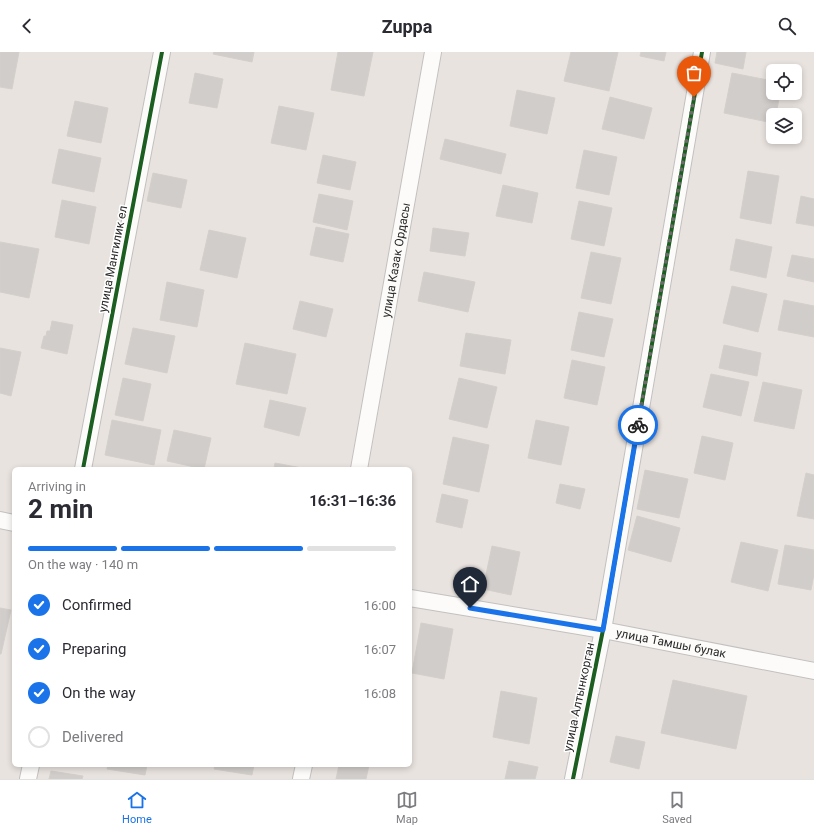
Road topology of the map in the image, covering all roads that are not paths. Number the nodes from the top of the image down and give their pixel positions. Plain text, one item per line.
1 (162, 52) edge
2 (433, 52) edge
3 (702, 52) edge
4 (83, 467) edge
5 (359, 467) edge
6 (0, 520) edge
7 (12, 523) edge
8 (412, 598) edge
9 (603, 630) junction
10 (814, 671) edge
11 (31, 767) edge
12 (304, 767) edge
13 (28, 779) edge
14 (301, 779) edge
15 (573, 779) edge

1 - 4 street, улица Мангилик ел
2 - 5 street, улица Казак Ордасы
3 - 9 street, улица Алтынкорган
6 - 7 street
8 - 9 street, улица Тамшы булак
9 - 10 street, улица Тамшы булак
9 - 15 street, улица Алтынкорган
11 - 13 street
12 - 14 street

